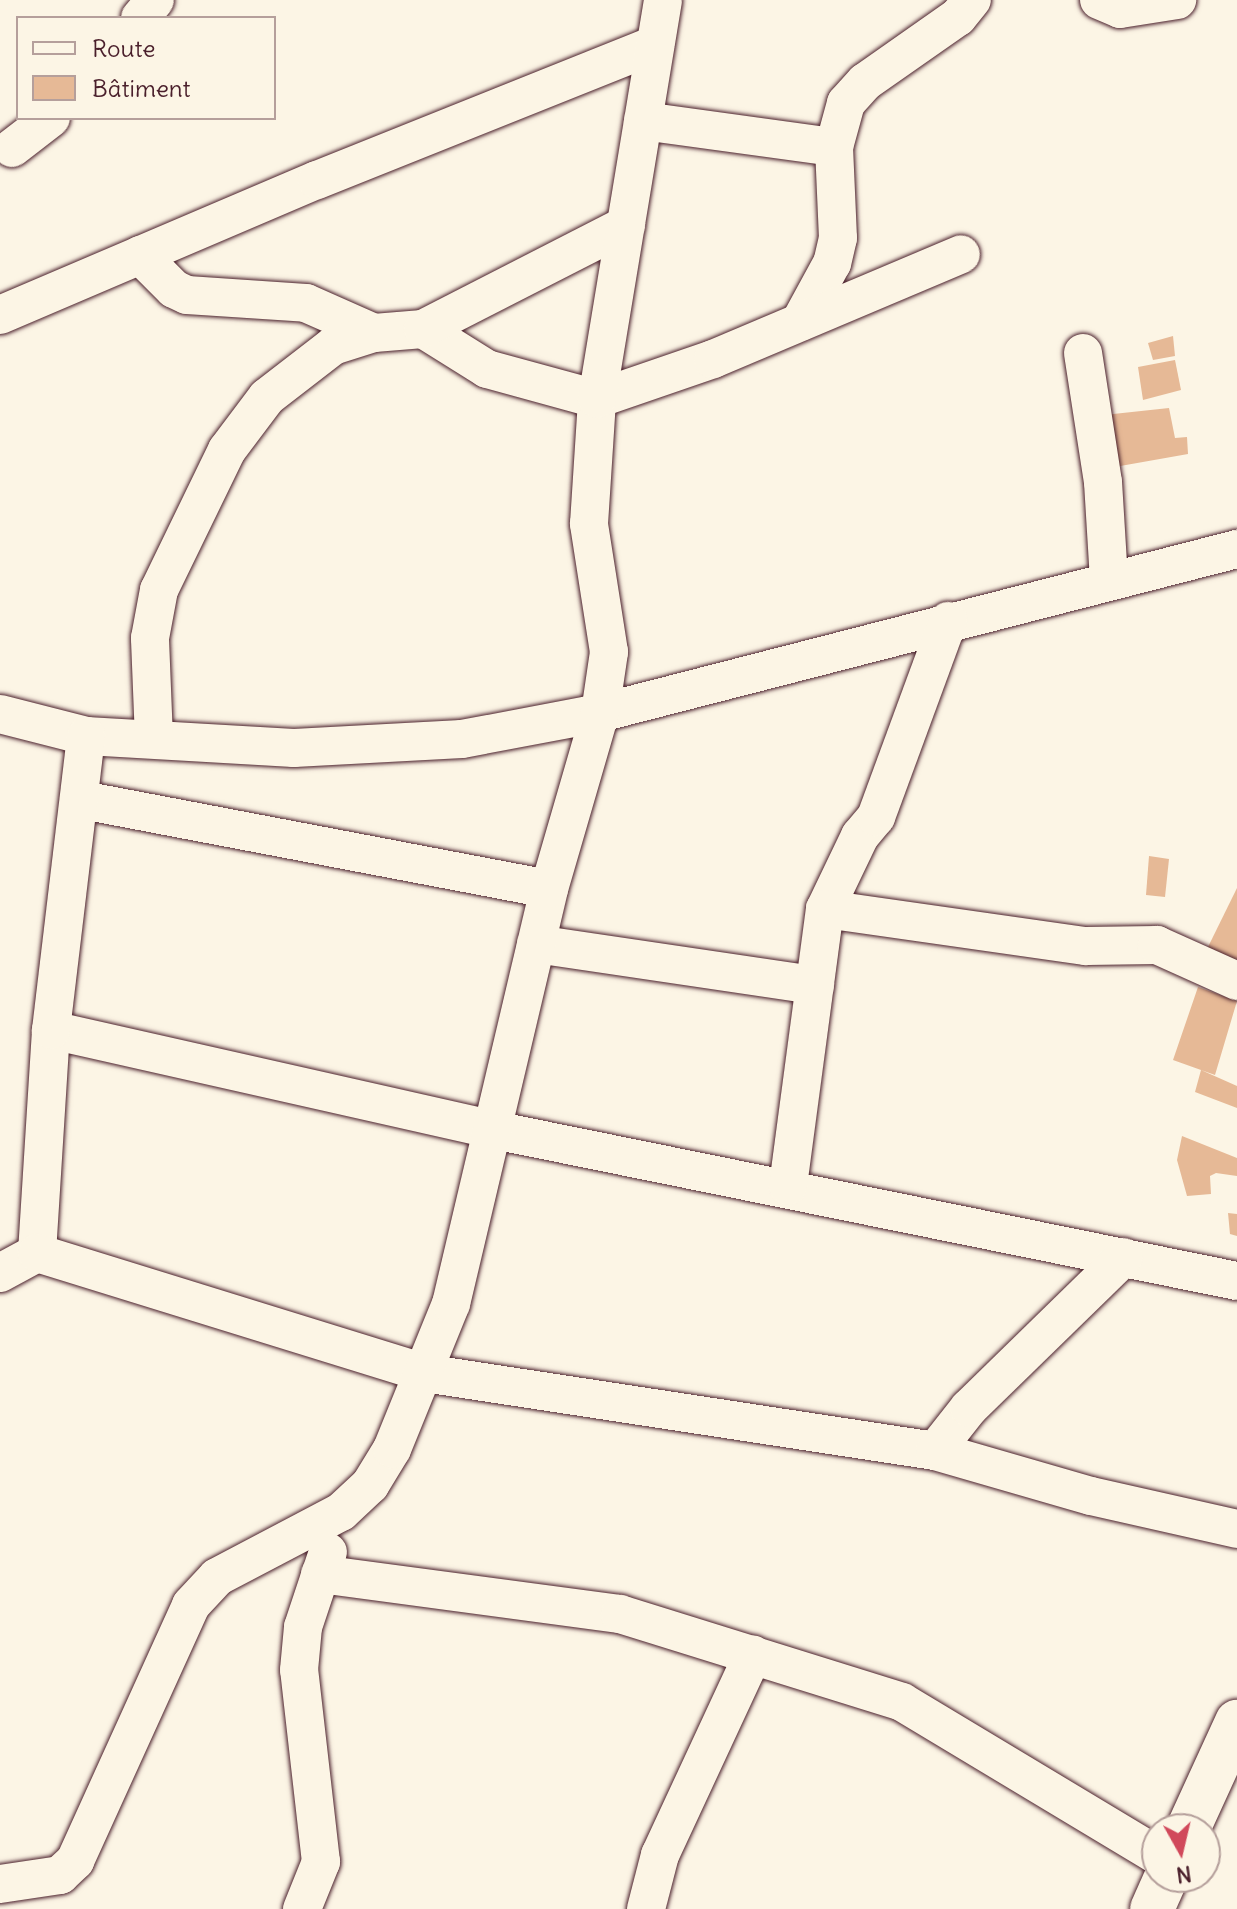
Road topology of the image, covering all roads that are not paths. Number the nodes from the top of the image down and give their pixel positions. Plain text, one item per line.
1 (155, 0) edge
2 (663, 0) edge
3 (972, 0) edge
4 (1099, 0) edge
5 (1177, 0) edge
6 (142, 16) edge
7 (655, 45) junction
8 (48, 120) edge
9 (643, 121) junction
10 (834, 147) junction
11 (4, 149) edge
12 (626, 225) junction
13 (961, 254) dead end
14 (140, 255) junction
15 (0, 315) edge
16 (800, 322) junction
17 (423, 329) junction
18 (374, 333) junction
19 (1083, 353) dead end
20 (597, 399) junction
21 (1237, 549) edge
22 (1109, 580) junction
23 (948, 621) junction
24 (600, 713) junction
25 (0, 714) edge
26 (86, 736) junction
27 (154, 739) junction
28 (82, 800) junction
29 (549, 889) junction
30 (825, 909) junction
31 (536, 944) junction
32 (1237, 981) edge
33 (815, 985) junction
34 (51, 1030) junction
35 (494, 1130) junction
36 (788, 1186) junction
37 (37, 1253) junction
38 (1124, 1257) junction
39 (0, 1273) edge
40 (1237, 1281) edge
41 (424, 1373) junction
42 (935, 1451) junction
43 (341, 1512) junction
44 (1237, 1529) edge
45 (320, 1574) junction
46 (753, 1655) junction
47 (1237, 1722) edge
48 (1195, 1813) edge
49 (1141, 1845) edge
50 (0, 1884) edge
51 (302, 1909) edge
52 (646, 1909) edge

1 - 6 street
2 - 7 street
3 - 10 street
4 - 5 street
7 - 9 street
7 - 14 street
8 - 11 street
9 - 10 street
9 - 12 street
10 - 16 street
12 - 17 street
12 - 20 street
13 - 16 street
14 - 15 street
14 - 18 street
16 - 20 street
17 - 18 street
17 - 20 street
18 - 27 street
19 - 22 street
20 - 24 street
21 - 22 street
22 - 23 street
23 - 24 street
23 - 30 street
24 - 27 street
24 - 29 street
25 - 26 street
26 - 27 street
26 - 28 street
28 - 29 street
28 - 34 street
29 - 31 street
30 - 32 street
30 - 33 street
31 - 33 street
31 - 35 street
33 - 36 street
34 - 35 street
34 - 37 street
35 - 36 street
35 - 41 street
36 - 38 street
37 - 39 street
37 - 41 street
38 - 40 street
38 - 42 street
41 - 42 street
41 - 43 street
42 - 44 street
43 - 45 street
43 - 50 street
45 - 46 street
45 - 51 street
46 - 49 street
46 - 52 street
47 - 48 street

